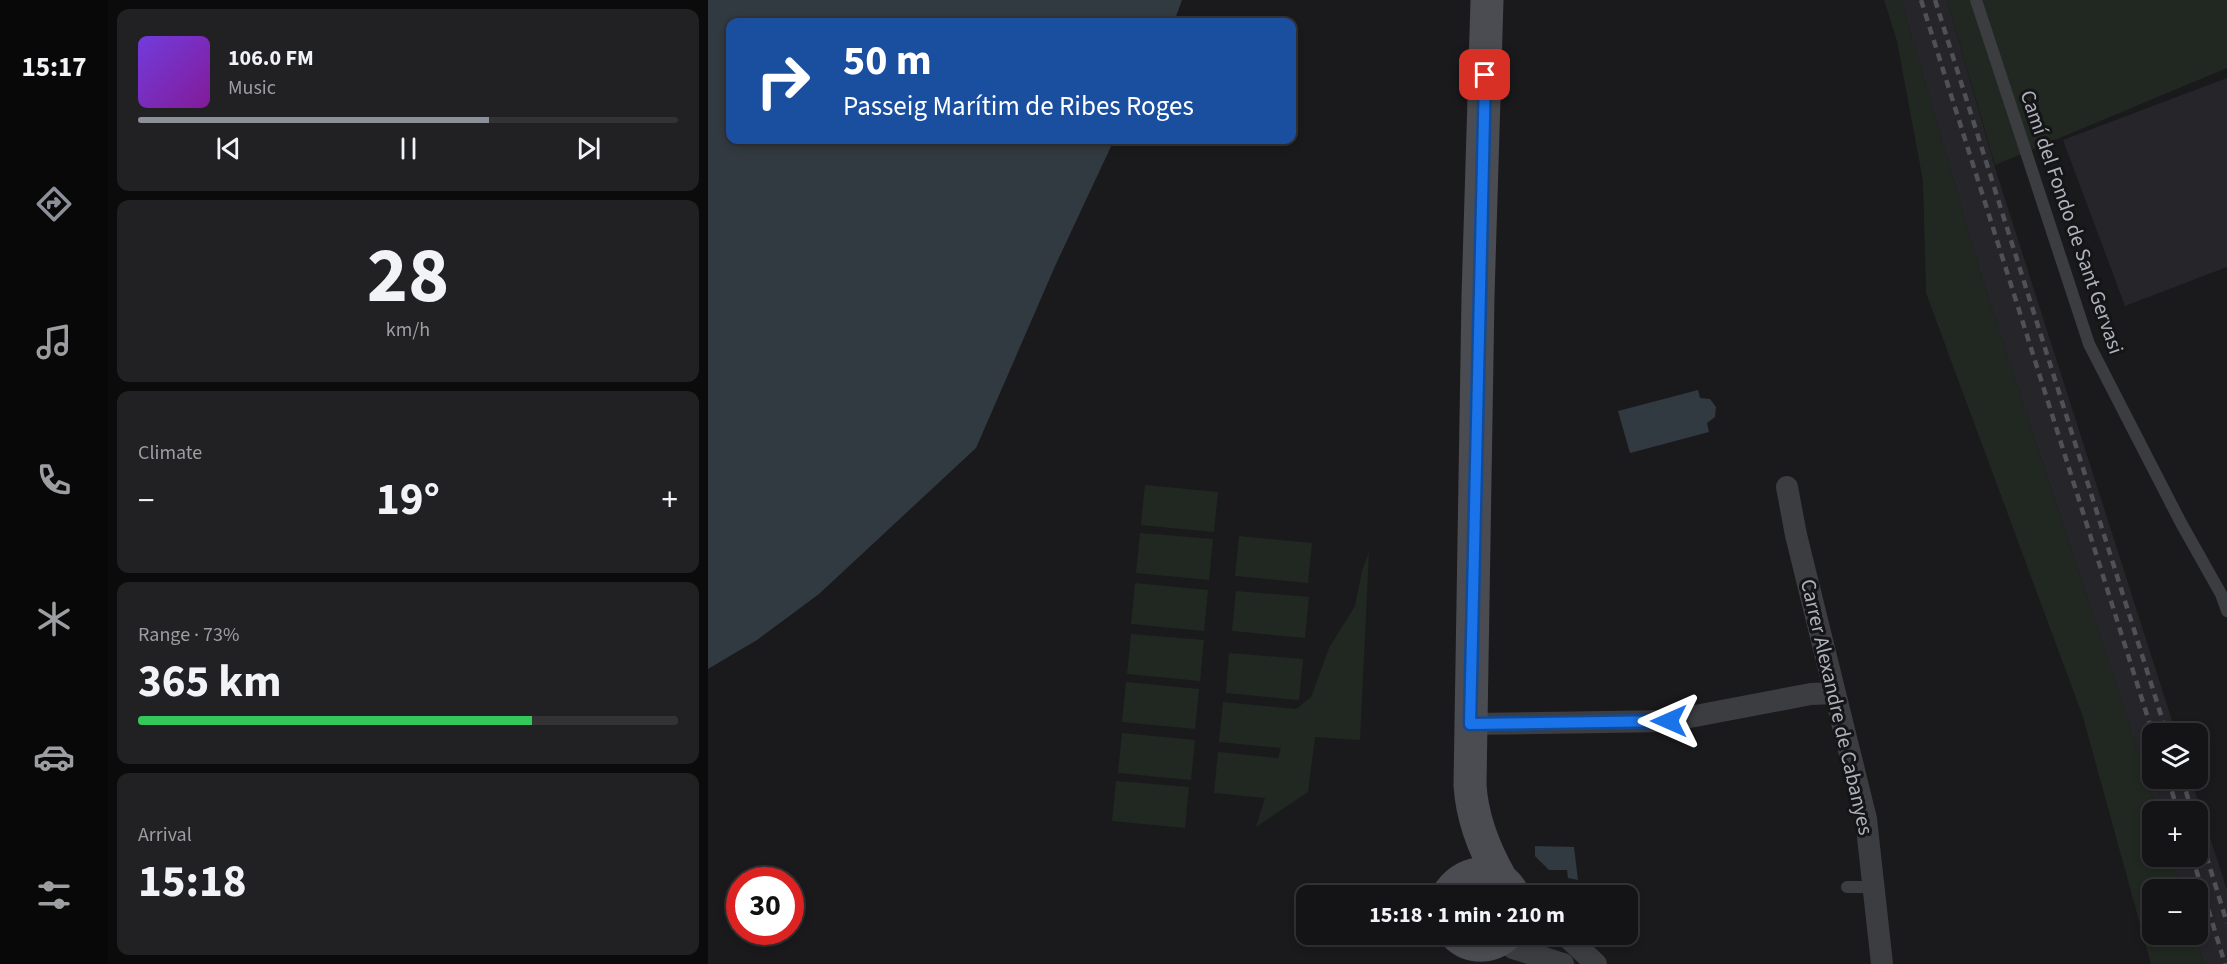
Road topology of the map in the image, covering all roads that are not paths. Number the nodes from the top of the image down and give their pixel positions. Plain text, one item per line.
1 (1487, 0) edge
2 (1976, 0) edge
3 (1787, 487) dead end
4 (2227, 611) edge
5 (1834, 693) junction
6 (1470, 724) junction
7 (1471, 806) junction
8 (1451, 885) edge
9 (1456, 885) edge
10 (1504, 885) edge
11 (1506, 885) edge
12 (1847, 887) dead end
13 (1873, 887) junction
14 (1449, 945) edge
15 (1473, 945) edge
16 (1494, 945) edge
17 (1577, 945) edge
18 (1447, 964) edge
19 (1563, 964) edge
20 (1596, 964) edge
21 (1882, 964) edge

1 - 6 street
2 - 4 lane, Camí del Fondo de Sant Gervasi
3 - 5 street, Carrer Alexandre de Cabanyes
5 - 6 street
5 - 13 street, Carrer Alexandre de Cabanyes
6 - 7 street
7 - 8 street
7 - 11 street
9 - 10 street
12 - 13 lane
13 - 21 street, Carrer Alexandre de Cabanyes
14 - 18 street
15 - 16 street
16 - 19 street
17 - 20 street

